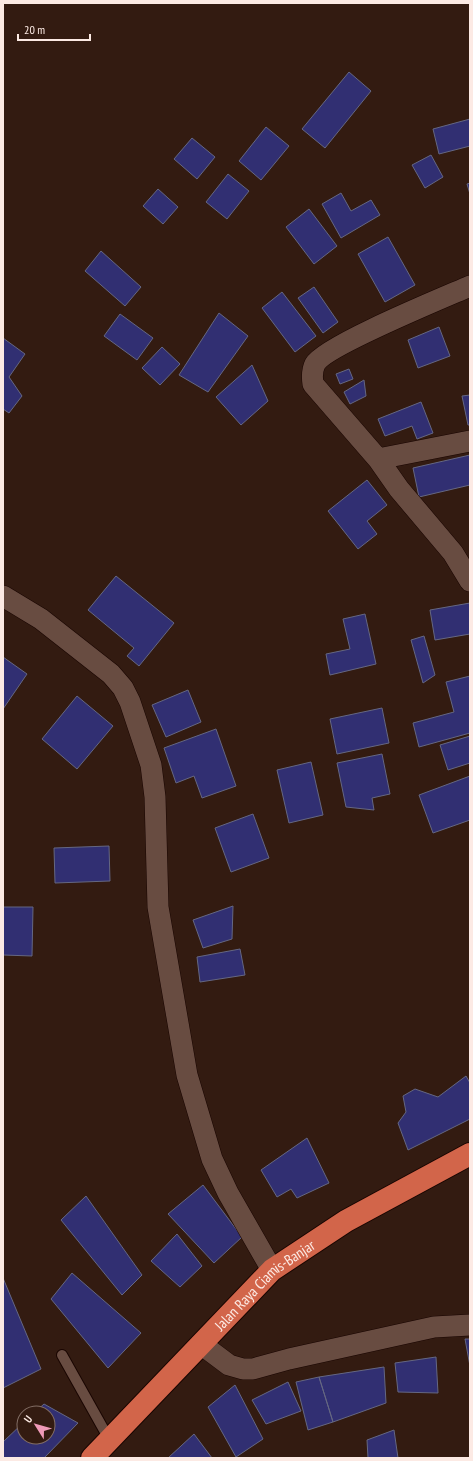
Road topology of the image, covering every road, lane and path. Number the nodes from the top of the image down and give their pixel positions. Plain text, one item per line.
1 (470, 286) edge
2 (470, 441) edge
3 (378, 458) junction
4 (470, 581) edge
5 (3, 596) edge
6 (470, 1154) edge
7 (272, 1270) junction
8 (470, 1325) edge
9 (201, 1344) junction
10 (62, 1355) dead end
11 (109, 1439) junction
12 (92, 1458) edge

1 - 3 street
2 - 3 street
3 - 4 street
5 - 7 street
6 - 7 highway, Jalan Raya Ciamis-Banjar
7 - 9 highway, Jalan Raya Ciamis-Banjar
8 - 9 street
9 - 11 highway, Jalan Raya Ciamis-Banjar
10 - 11 lane
11 - 12 highway, Jalan Raya Ciamis-Banjar

